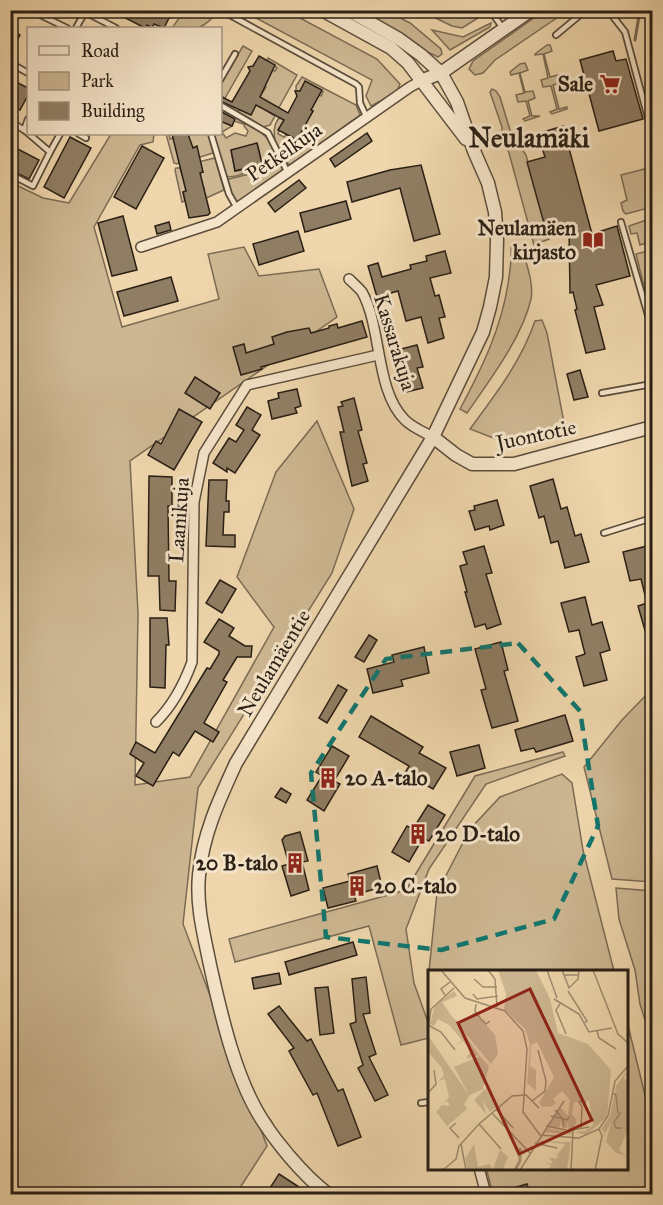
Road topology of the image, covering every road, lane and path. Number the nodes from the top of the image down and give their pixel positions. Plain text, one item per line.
1 (30, 10) edge
2 (322, 10) edge
3 (348, 10) edge
4 (490, 10) edge
5 (531, 10) edge
6 (586, 10) edge
7 (608, 10) edge
8 (86, 11) edge
9 (228, 14) dead end
10 (66, 27) edge
11 (77, 27) edge
12 (114, 27) edge
13 (503, 30) junction
14 (556, 35) dead end
15 (235, 54) dead end
16 (10, 63) edge
17 (27, 72) edge
18 (441, 73) junction
19 (222, 77) edge
20 (423, 80) junction
21 (222, 106) edge
22 (367, 118) junction
23 (10, 121) edge
24 (27, 132) edge
25 (652, 133) edge
26 (30, 135) edge
27 (59, 135) edge
28 (80, 135) edge
29 (211, 135) edge
30 (86, 138) dead end
31 (474, 151) junction
32 (50, 152) junction
33 (288, 173) junction
34 (10, 174) edge
35 (237, 208) junction
36 (621, 222) dead end
37 (141, 247) dead end
38 (349, 279) dead end
39 (652, 328) edge
40 (378, 355) junction
41 (652, 384) edge
42 (602, 393) dead end
43 (652, 427) edge
44 (433, 437) junction
45 (652, 518) edge
46 (604, 533) dead end
47 (156, 722) dead end
48 (428, 1101) edge
49 (422, 1103) dead end
50 (480, 1169) edge
51 (320, 1192) edge
52 (486, 1194) edge

1 - 10 lane
2 - 20 street, Neulamäentie
3 - 18 street, Neulamäentie
4 - 13 lane
5 - 13 street, Petkelkuja
6 - 14 lane
7 - 25 lane
8 - 11 lane
8 - 12 lane
9 - 22 lane
13 - 18 street, Petkelkuja
15 - 19 lane
16 - 17 lane
18 - 20 street, Petkelkuja
18 - 31 street, Neulamäentie
20 - 22 street, Petkelkuja
20 - 31 street, Neulamäentie
21 - 33 lane
22 - 33 street, Petkelkuja
23 - 24 lane
26 - 32 lane
27 - 32 lane
28 - 30 lane
29 - 35 lane
31 - 44 street, Neulamäentie
32 - 34 lane
33 - 35 street, Petkelkuja
35 - 37 street, Petkelkuja
36 - 39 lane
38 - 40 street, Kassarakuja
40 - 44 street, Kassarakuja
40 - 47 street, Laanikuja
41 - 42 lane
43 - 44 street, Juontotie
44 - 51 street, Neulamäentie
45 - 46 lane
48 - 49 lane
50 - 52 street

